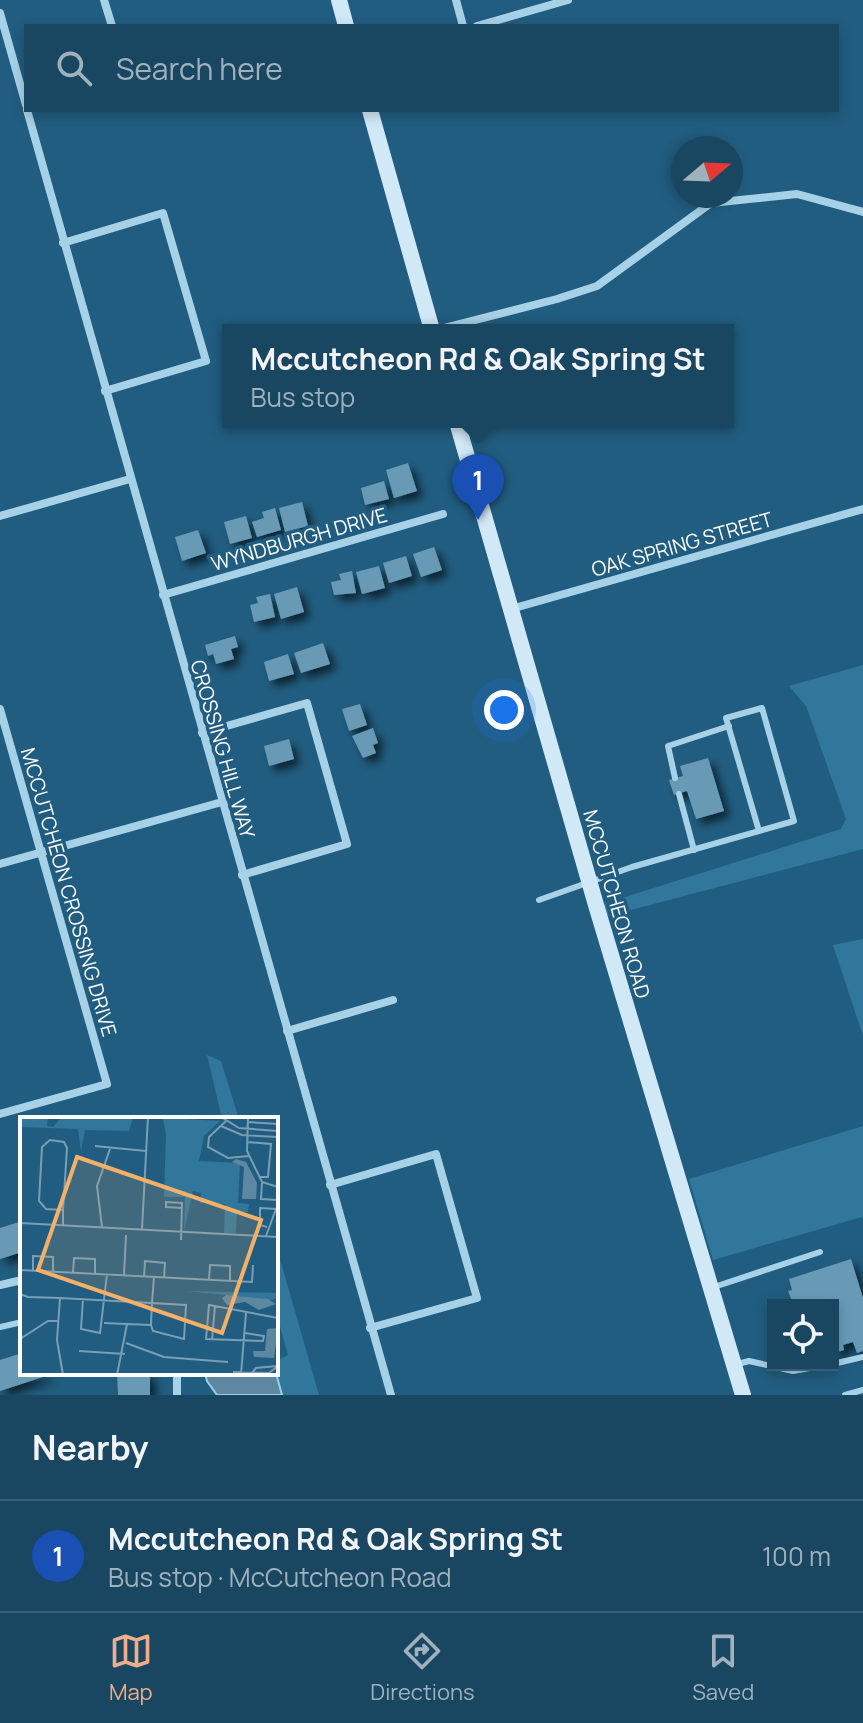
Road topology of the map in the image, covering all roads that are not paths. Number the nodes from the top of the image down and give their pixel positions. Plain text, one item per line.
1 (104, 0) edge
2 (339, 0) edge
3 (456, 0) edge
4 (568, 0) edge
5 (0, 13) edge
6 (111, 24) edge
7 (345, 24) edge
8 (462, 24) edge
9 (484, 24) edge
10 (24, 97) edge
11 (28, 112) edge
12 (371, 112) edge
13 (863, 212) edge
14 (63, 243) junction
15 (432, 324) edge
16 (458, 324) edge
17 (105, 391) junction
18 (459, 428) edge
19 (130, 479) junction
20 (863, 509) edge
21 (443, 514) dead end
22 (0, 516) edge
23 (163, 595) junction
24 (510, 609) junction
25 (0, 709) edge
26 (729, 726) junction
27 (202, 733) junction
28 (675, 778) dead end
29 (679, 794) dead end
30 (222, 802) junction
31 (759, 831) junction
32 (694, 850) junction
33 (40, 853) junction
34 (0, 864) edge
35 (242, 875) junction
36 (590, 882) junction
37 (539, 900) dead end
38 (393, 1000) dead end
39 (287, 1031) junction
40 (0, 1114) edge
41 (330, 1185) junction
42 (820, 1252) dead end
43 (20, 1280) edge
44 (0, 1285) edge
45 (711, 1288) junction
46 (20, 1322) edge
47 (0, 1327) edge
48 (370, 1328) junction
49 (863, 1357) edge
50 (839, 1363) edge
51 (767, 1364) edge
52 (734, 1365) junction
53 (863, 1390) edge
54 (391, 1395) edge
55 (743, 1395) edge
56 (845, 1395) edge

1 - 6 street
2 - 7 main road
3 - 8 street
4 - 9 street
5 - 10 street, CROSSING HILL WAY
11 - 14 street, CROSSING HILL WAY
12 - 15 main road
13 - 16 street
14 - 17 street, CROSSING HILL WAY
14 - 17 street
17 - 19 street, CROSSING HILL WAY
18 - 24 main road, MCCUTCHEON ROAD
19 - 22 street
19 - 23 street, CROSSING HILL WAY
20 - 24 street, OAK SPRING STREET
21 - 23 street, WYNDBURGH DRIVE
23 - 27 street, CROSSING HILL WAY
24 - 36 main road, MCCUTCHEON ROAD
25 - 33 street, MCCUTCHEON CROSSING DRIVE
26 - 28 lane
26 - 31 lane
26 - 31 lane
27 - 30 street, CROSSING HILL WAY
27 - 35 street
29 - 32 lane
30 - 33 street
30 - 35 street, CROSSING HILL WAY
31 - 32 lane
32 - 36 lane
33 - 34 street
33 - 40 street, MCCUTCHEON CROSSING DRIVE
35 - 39 street, CROSSING HILL WAY
36 - 37 lane
36 - 45 main road, MCCUTCHEON ROAD
38 - 39 street
39 - 41 street, CROSSING HILL WAY
41 - 48 street, CROSSING HILL WAY
41 - 48 street
42 - 45 lane
43 - 44 street
45 - 52 main road, MCCUTCHEON ROAD
46 - 47 lane
48 - 54 street, CROSSING HILL WAY
49 - 50 lane
51 - 52 lane
52 - 55 main road, MCCUTCHEON ROAD
53 - 56 lane

